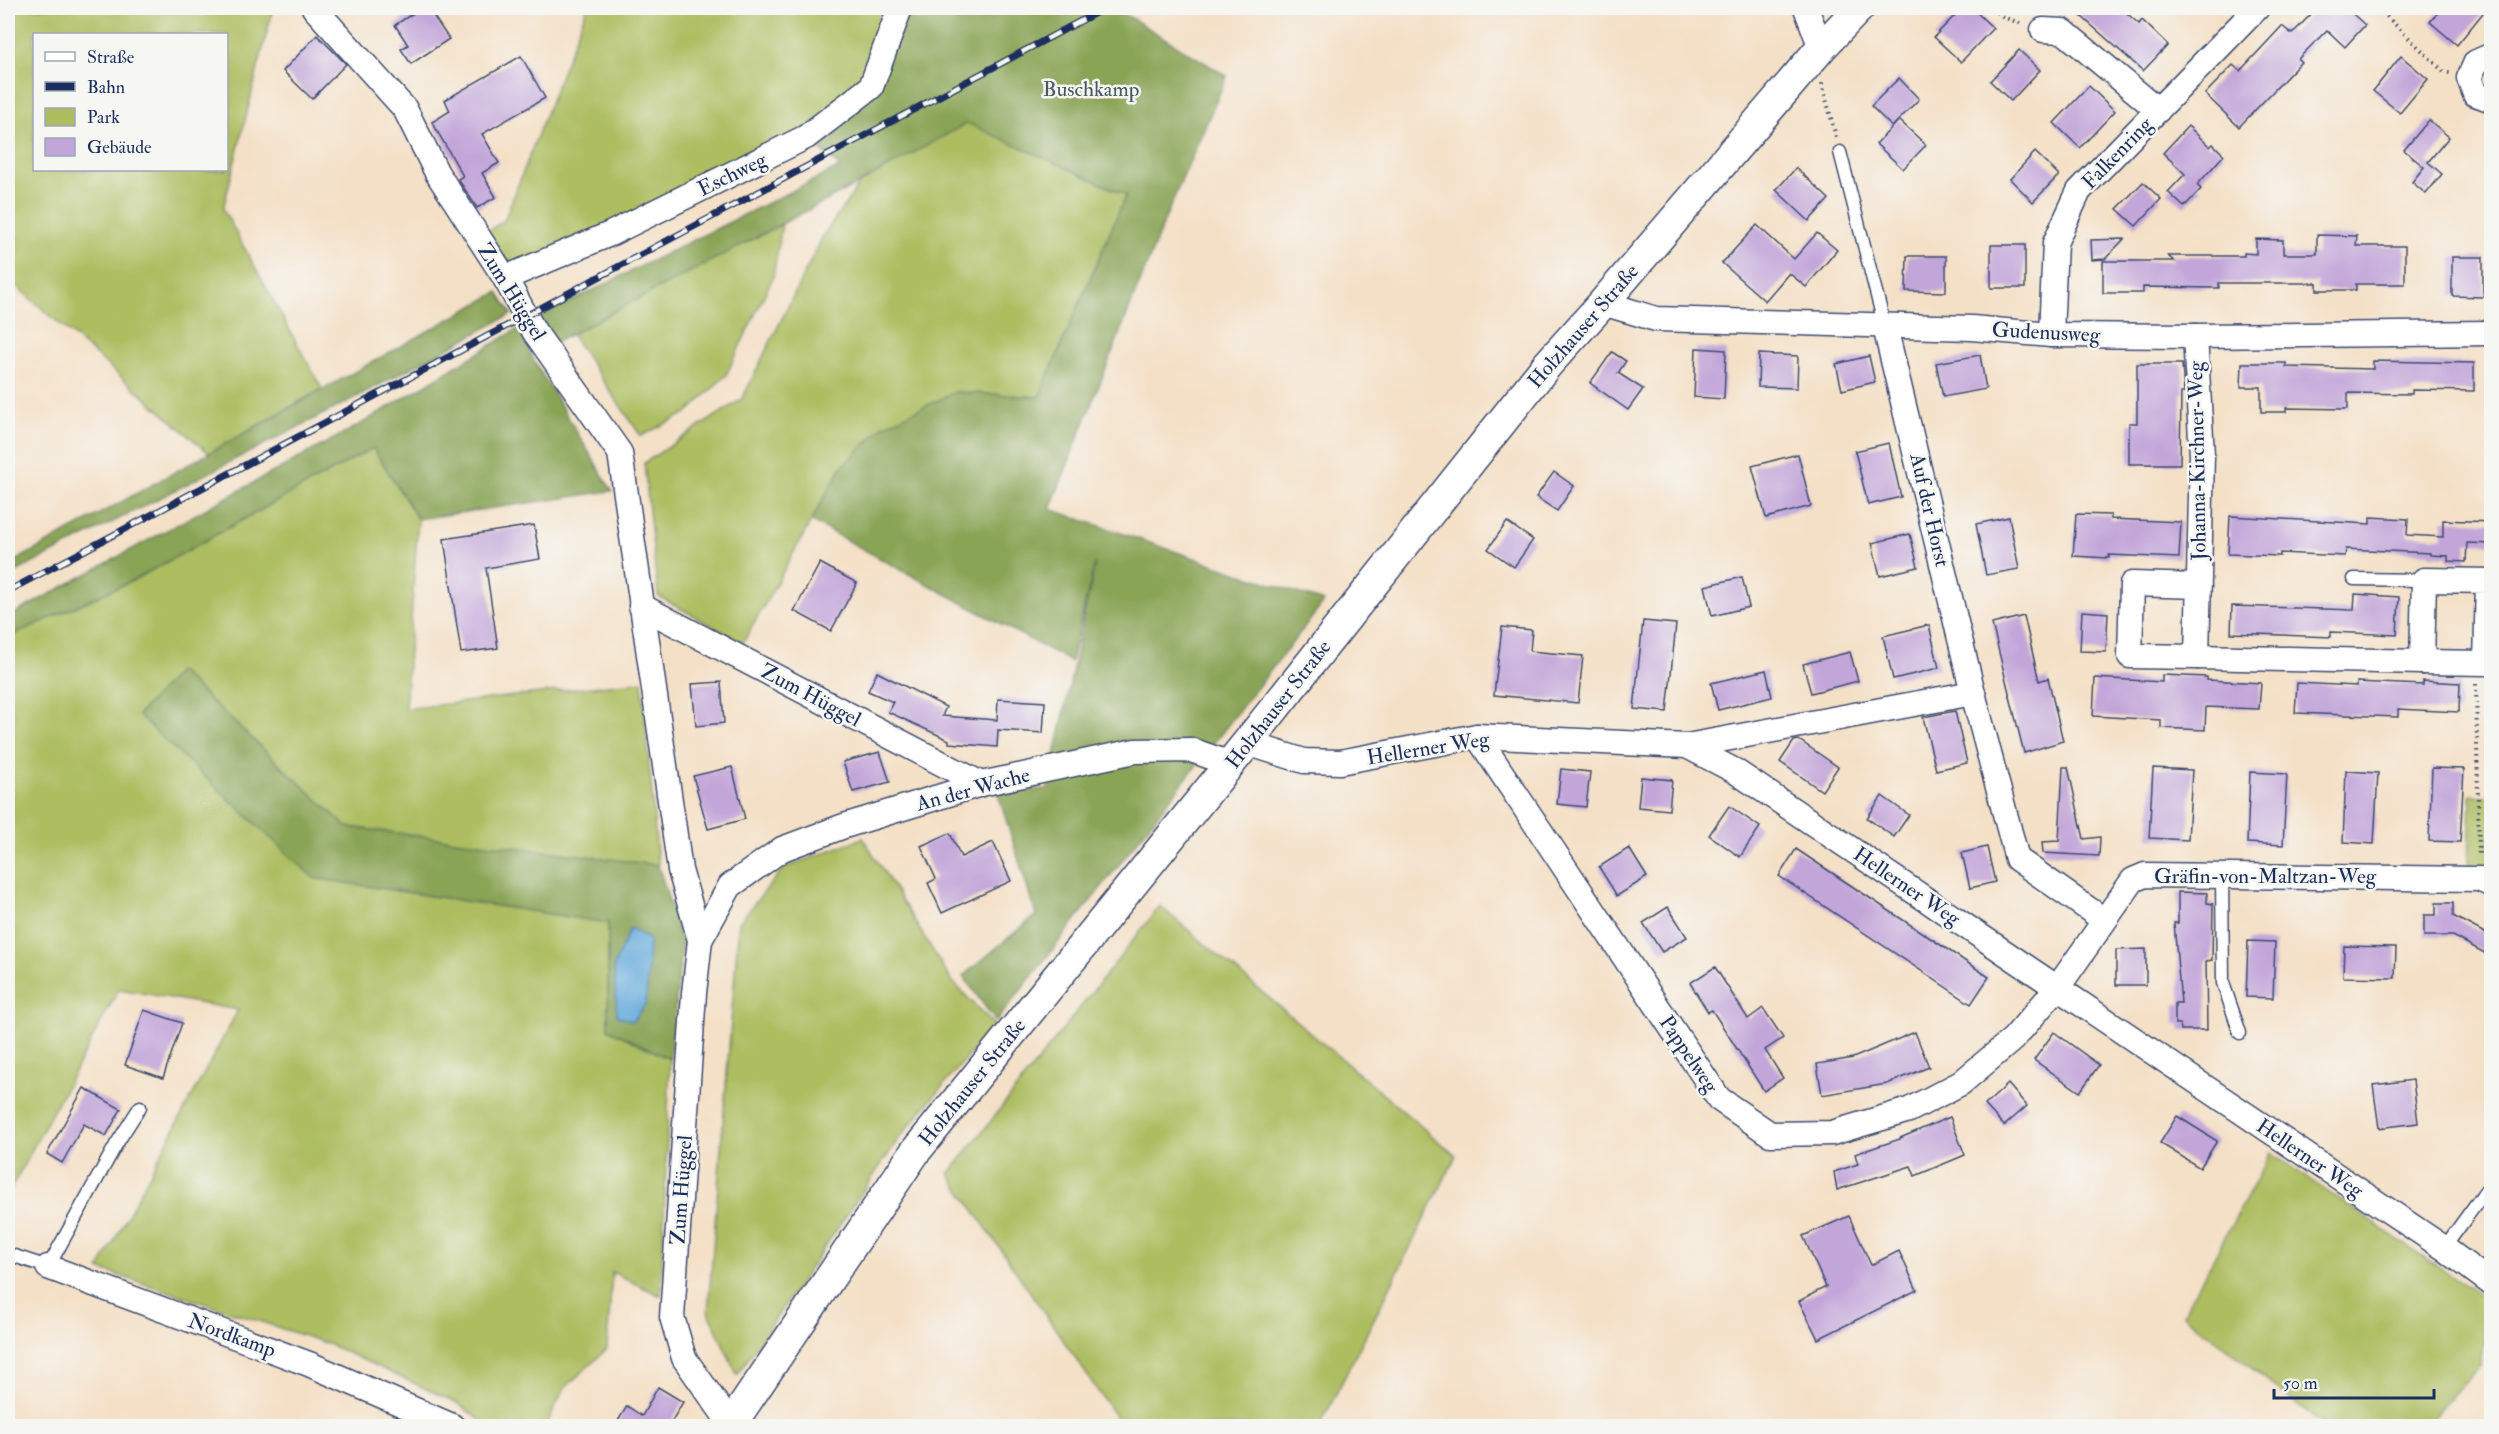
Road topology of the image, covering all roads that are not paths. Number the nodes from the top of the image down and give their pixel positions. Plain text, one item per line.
1 (314, 8) edge
2 (900, 8) edge
3 (1806, 8) edge
4 (1859, 8) edge
5 (2257, 8) edge
6 (2043, 30) road end
7 (1821, 48) junction
8 (2492, 55) edge
9 (2492, 100) edge
10 (2158, 110) junction
11 (1840, 152) road end
12 (505, 278) junction
13 (1603, 303) junction
14 (1885, 327) junction
15 (2492, 333) edge
16 (2051, 335) junction
17 (2195, 336) junction
18 (2354, 579) dead end
19 (2424, 580) junction
20 (2490, 581) edge
21 (2199, 586) junction
22 (641, 606) junction
23 (2197, 657) junction
24 (2422, 662) junction
25 (2485, 666) edge
26 (1973, 693) junction
27 (1477, 736) junction
28 (1687, 746) junction
29 (1239, 753) junction
30 (981, 784) junction
31 (2222, 875) junction
32 (2485, 882) edge
33 (730, 886) joint
34 (2104, 920) junction
35 (700, 940) junction
36 (2058, 987) junction
37 (2240, 1033) dead end
38 (140, 1107) dead end
39 (2492, 1182) edge
40 (2444, 1248) junction
41 (8, 1254) edge
42 (48, 1267) junction
43 (2492, 1284) edge
44 (452, 1426) edge
45 (731, 1426) edge

1 - 12 street, Zum Hüggel
2 - 12 street, Eschweg
3 - 7 street
4 - 7 street, Holzhauser Straße
5 - 10 street, Falkenring
6 - 10 street
7 - 13 street, Holzhauser Straße
8 - 9 street
10 - 16 street, Falkenring
11 - 14 lane
12 - 22 street, Zum Hüggel
13 - 14 street, Gudenusweg
13 - 29 street, Holzhauser Straße
14 - 16 street, Gudenusweg
14 - 26 street, Auf der Horst
15 - 17 street, Gudenusweg
16 - 17 street, Gudenusweg
17 - 21 street, Johanna-Kirchner-Weg
18 - 19 lane
19 - 20 street
19 - 24 street
20 - 25 street
21 - 23 street, Johanna-Kirchner-Weg
21 - 23 street, Johanna-Kirchner-Weg
22 - 30 street, Zum Hüggel
22 - 35 street, Zum Hüggel
23 - 24 street, Johanna-Kirchner-Weg
24 - 25 street, Johanna-Kirchner-Weg
26 - 28 street
26 - 34 street, Auf der Horst
27 - 28 street, Hellerner Weg
27 - 29 street, Hellerner Weg
27 - 36 street, Pappelweg
28 - 36 street, Hellerner Weg
29 - 30 street, An der Wache
29 - 45 street, Holzhauser Straße
30 - 33 street, An der Wache
31 - 32 street, Gräfin-von-Maltzan-Weg
31 - 34 street, Gräfin-von-Maltzan-Weg
31 - 37 lane
33 - 35 street, Zum Hüggel
34 - 36 street, Gräfin-von-Maltzan-Weg
35 - 45 street, Zum Hüggel
36 - 40 street, Hellerner Weg
38 - 42 lane
39 - 40 lane
40 - 43 street, Hellerner Weg
41 - 42 lane, Nordkamp
42 - 44 street, Nordkamp

